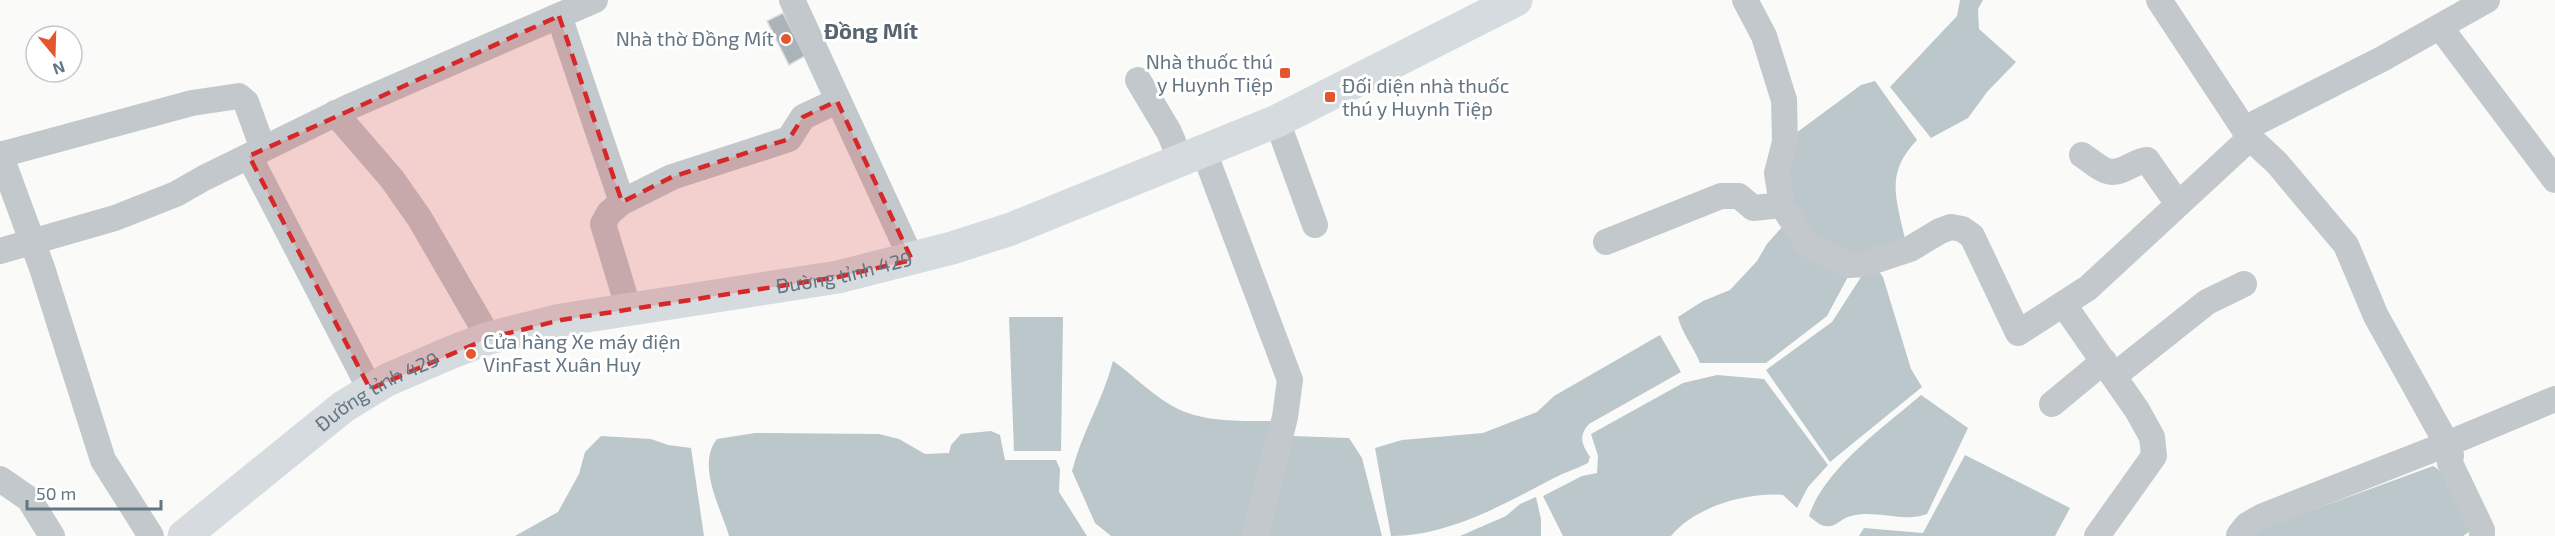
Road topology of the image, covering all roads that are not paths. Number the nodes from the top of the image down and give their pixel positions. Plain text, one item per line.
1 (595, 0) edge
2 (792, 0) edge
3 (1516, 0) edge
4 (1745, 0) edge
5 (2487, 0) edge
6 (2165, 2) edge
7 (559, 16) junction
8 (2439, 27) junction
9 (1138, 80) dead end
10 (837, 101) junction
11 (334, 113) junction
12 (1277, 121) junction
13 (2247, 133) junction
14 (256, 152) junction
15 (1191, 153) junction
16 (0, 154) edge
17 (2082, 155) dead end
18 (2555, 180) edge
19 (622, 202) junction
20 (2178, 204) junction
21 (1782, 205) junction
22 (1315, 225) dead end
23 (32, 240) junction
24 (1606, 242) dead end
25 (0, 251) edge
26 (912, 260) junction
27 (2244, 284) dead end
28 (2064, 305) junction
29 (629, 310) junction
30 (489, 338) junction
31 (2109, 369) junction
32 (370, 389) junction
33 (2555, 399) edge
34 (2052, 404) dead end
35 (2447, 444) junction
36 (0, 479) edge
37 (2239, 535) edge
38 (52, 536) edge
39 (151, 536) edge
40 (183, 536) edge
41 (1255, 536) edge
42 (2097, 536) edge
43 (2482, 536) edge

1 - 7 street
2 - 10 street
3 - 12 main road, Đường tỉnh 429
4 - 21 street
5 - 8 street
6 - 13 street
7 - 11 street
7 - 19 street
8 - 13 street
8 - 18 street
9 - 15 street
10 - 19 street
10 - 26 street
11 - 14 street
11 - 30 street
12 - 15 main road, Đường tỉnh 429
12 - 22 street
13 - 20 street
13 - 35 street
14 - 16 street
14 - 23 street
14 - 32 street
15 - 26 main road, Đường tỉnh 429
15 - 41 street
16 - 23 street
17 - 20 street
19 - 29 street
20 - 28 street
21 - 24 street
21 - 28 street
23 - 25 street
23 - 39 street
26 - 29 main road, Đường tỉnh 429
27 - 31 street
28 - 31 street
29 - 30 main road, Đường tỉnh 429
30 - 32 main road, Đường tỉnh 429
31 - 34 street
31 - 42 street
32 - 40 main road, Đường tỉnh 429
33 - 35 street
35 - 37 street
35 - 43 street
36 - 38 street

